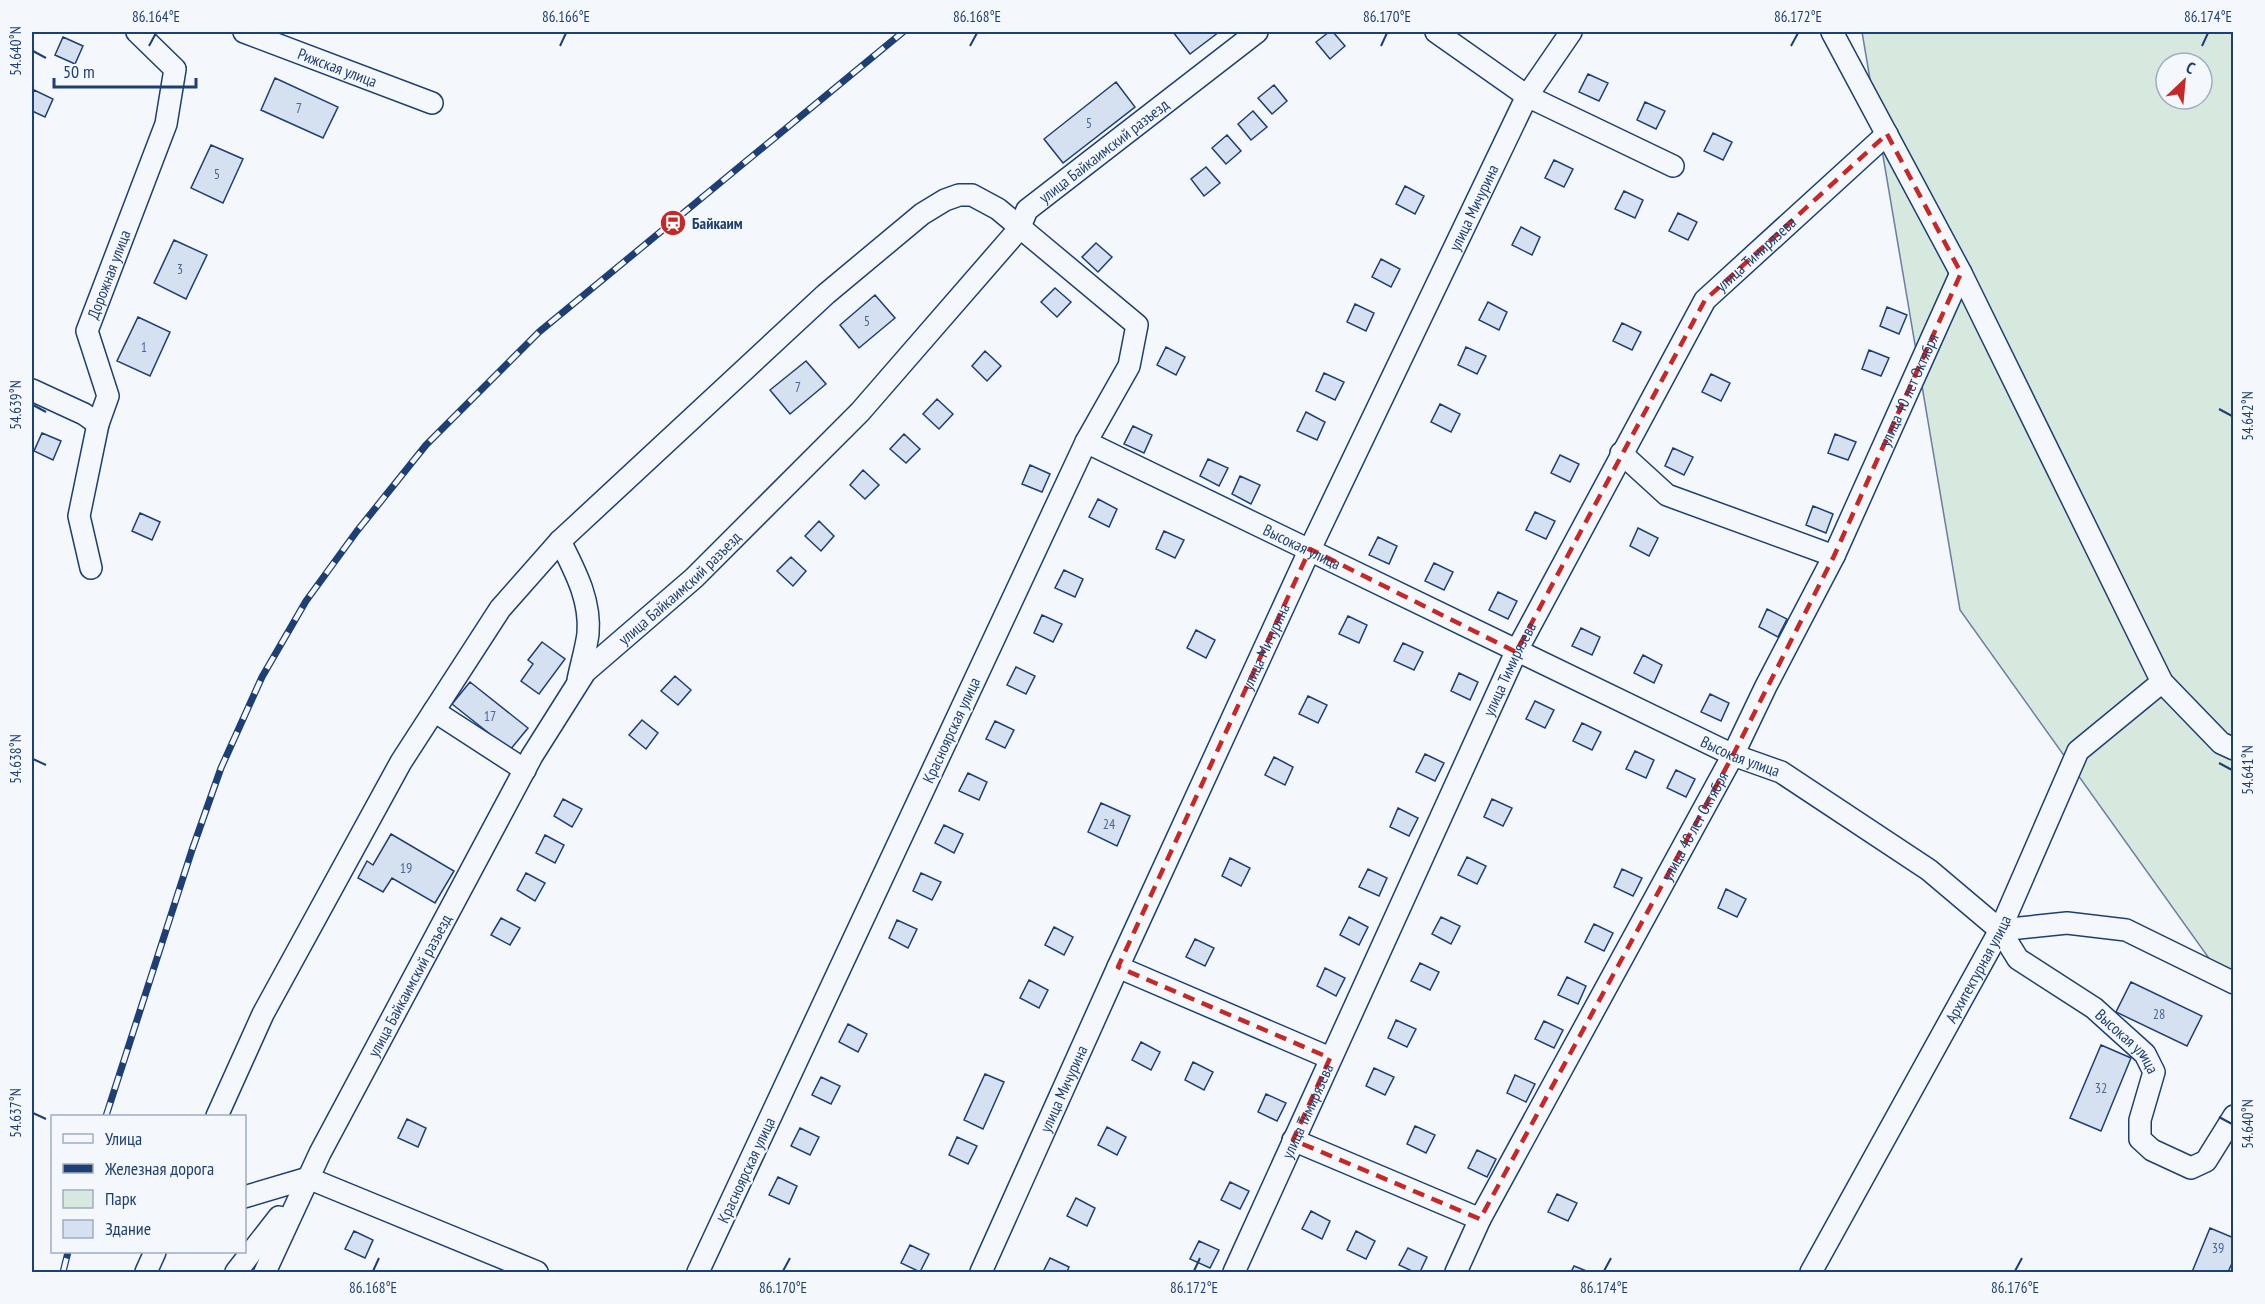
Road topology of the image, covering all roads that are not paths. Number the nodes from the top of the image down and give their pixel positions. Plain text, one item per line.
1 (137, 32) edge
2 (244, 32) edge
3 (1257, 32) edge
4 (1436, 32) edge
5 (1571, 32) edge
6 (1832, 32) edge
7 (1527, 96) junction
8 (432, 103) dead end
9 (1887, 134) junction
10 (1672, 166) dead end
11 (1019, 229) junction
12 (1961, 273) junction
13 (32, 390) edge
14 (98, 424) junction
15 (1086, 442) junction
16 (1621, 453) junction
17 (560, 541) junction
18 (1310, 549) junction
19 (1834, 556) junction
20 (91, 568) dead end
21 (1516, 652) junction
22 (2162, 682) junction
23 (577, 686) junction
24 (434, 711) junction
25 (2234, 749) edge
26 (1733, 755) junction
27 (525, 770) junction
28 (2000, 930) junction
29 (1118, 967) junction
30 (2234, 983) edge
31 (1330, 1058) junction
32 (217, 1115) edge
33 (2234, 1116) edge
34 (1293, 1140) junction
35 (308, 1178) junction
36 (246, 1196) edge
37 (1480, 1219) junction
38 (154, 1253) edge
39 (146, 1272) edge
40 (236, 1272) edge
41 (265, 1272) edge
42 (537, 1272) edge
43 (698, 1272) edge
44 (981, 1272) edge
45 (1234, 1272) edge
46 (1456, 1272) edge
47 (1811, 1272) edge

1 - 14 street, Дорожная улица
2 - 8 street, Рижская улица
3 - 11 street, улица Байкаимский разъезд
4 - 7 street
5 - 7 street, улица Мичурина
6 - 9 street
7 - 10 street
7 - 18 street, улица Мичурина
9 - 12 street
9 - 16 street, улица Тимирязева
11 - 15 street, Красноярская улица
11 - 17 street
11 - 23 street, улица Байкаимский разъезд
12 - 19 street, улица 40 лет Октября
12 - 22 street
13 - 14 street
14 - 20 street, Дорожная улица
15 - 18 street, Высокая улица
15 - 43 street, Красноярская улица
16 - 19 street
16 - 21 street, улица Тимирязева
17 - 23 street
17 - 24 street
18 - 21 street, Высокая улица
18 - 29 street, улица Мичурина
19 - 26 street, улица 40 лет Октября
21 - 26 street, Высокая улица
21 - 31 street, улица Тимирязева
22 - 25 street
22 - 28 street, Архитектурная улица
23 - 27 street, улица Байкаимский разъезд
24 - 27 street
24 - 32 street
26 - 28 street, Высокая улица
26 - 37 street, улица 40 лет Октября
27 - 35 street, улица Байкаимский разъезд
28 - 30 street
28 - 33 street, Высокая улица
28 - 47 street, Архитектурная улица
29 - 31 street
29 - 44 street, улица Мичурина
31 - 34 street, улица Тимирязева
34 - 37 street
34 - 45 street, улица Тимирязева
35 - 36 street
35 - 40 street
35 - 41 street, улица Байкаимский разъезд
35 - 42 street
37 - 46 street, улица 40 лет Октября
38 - 39 street

